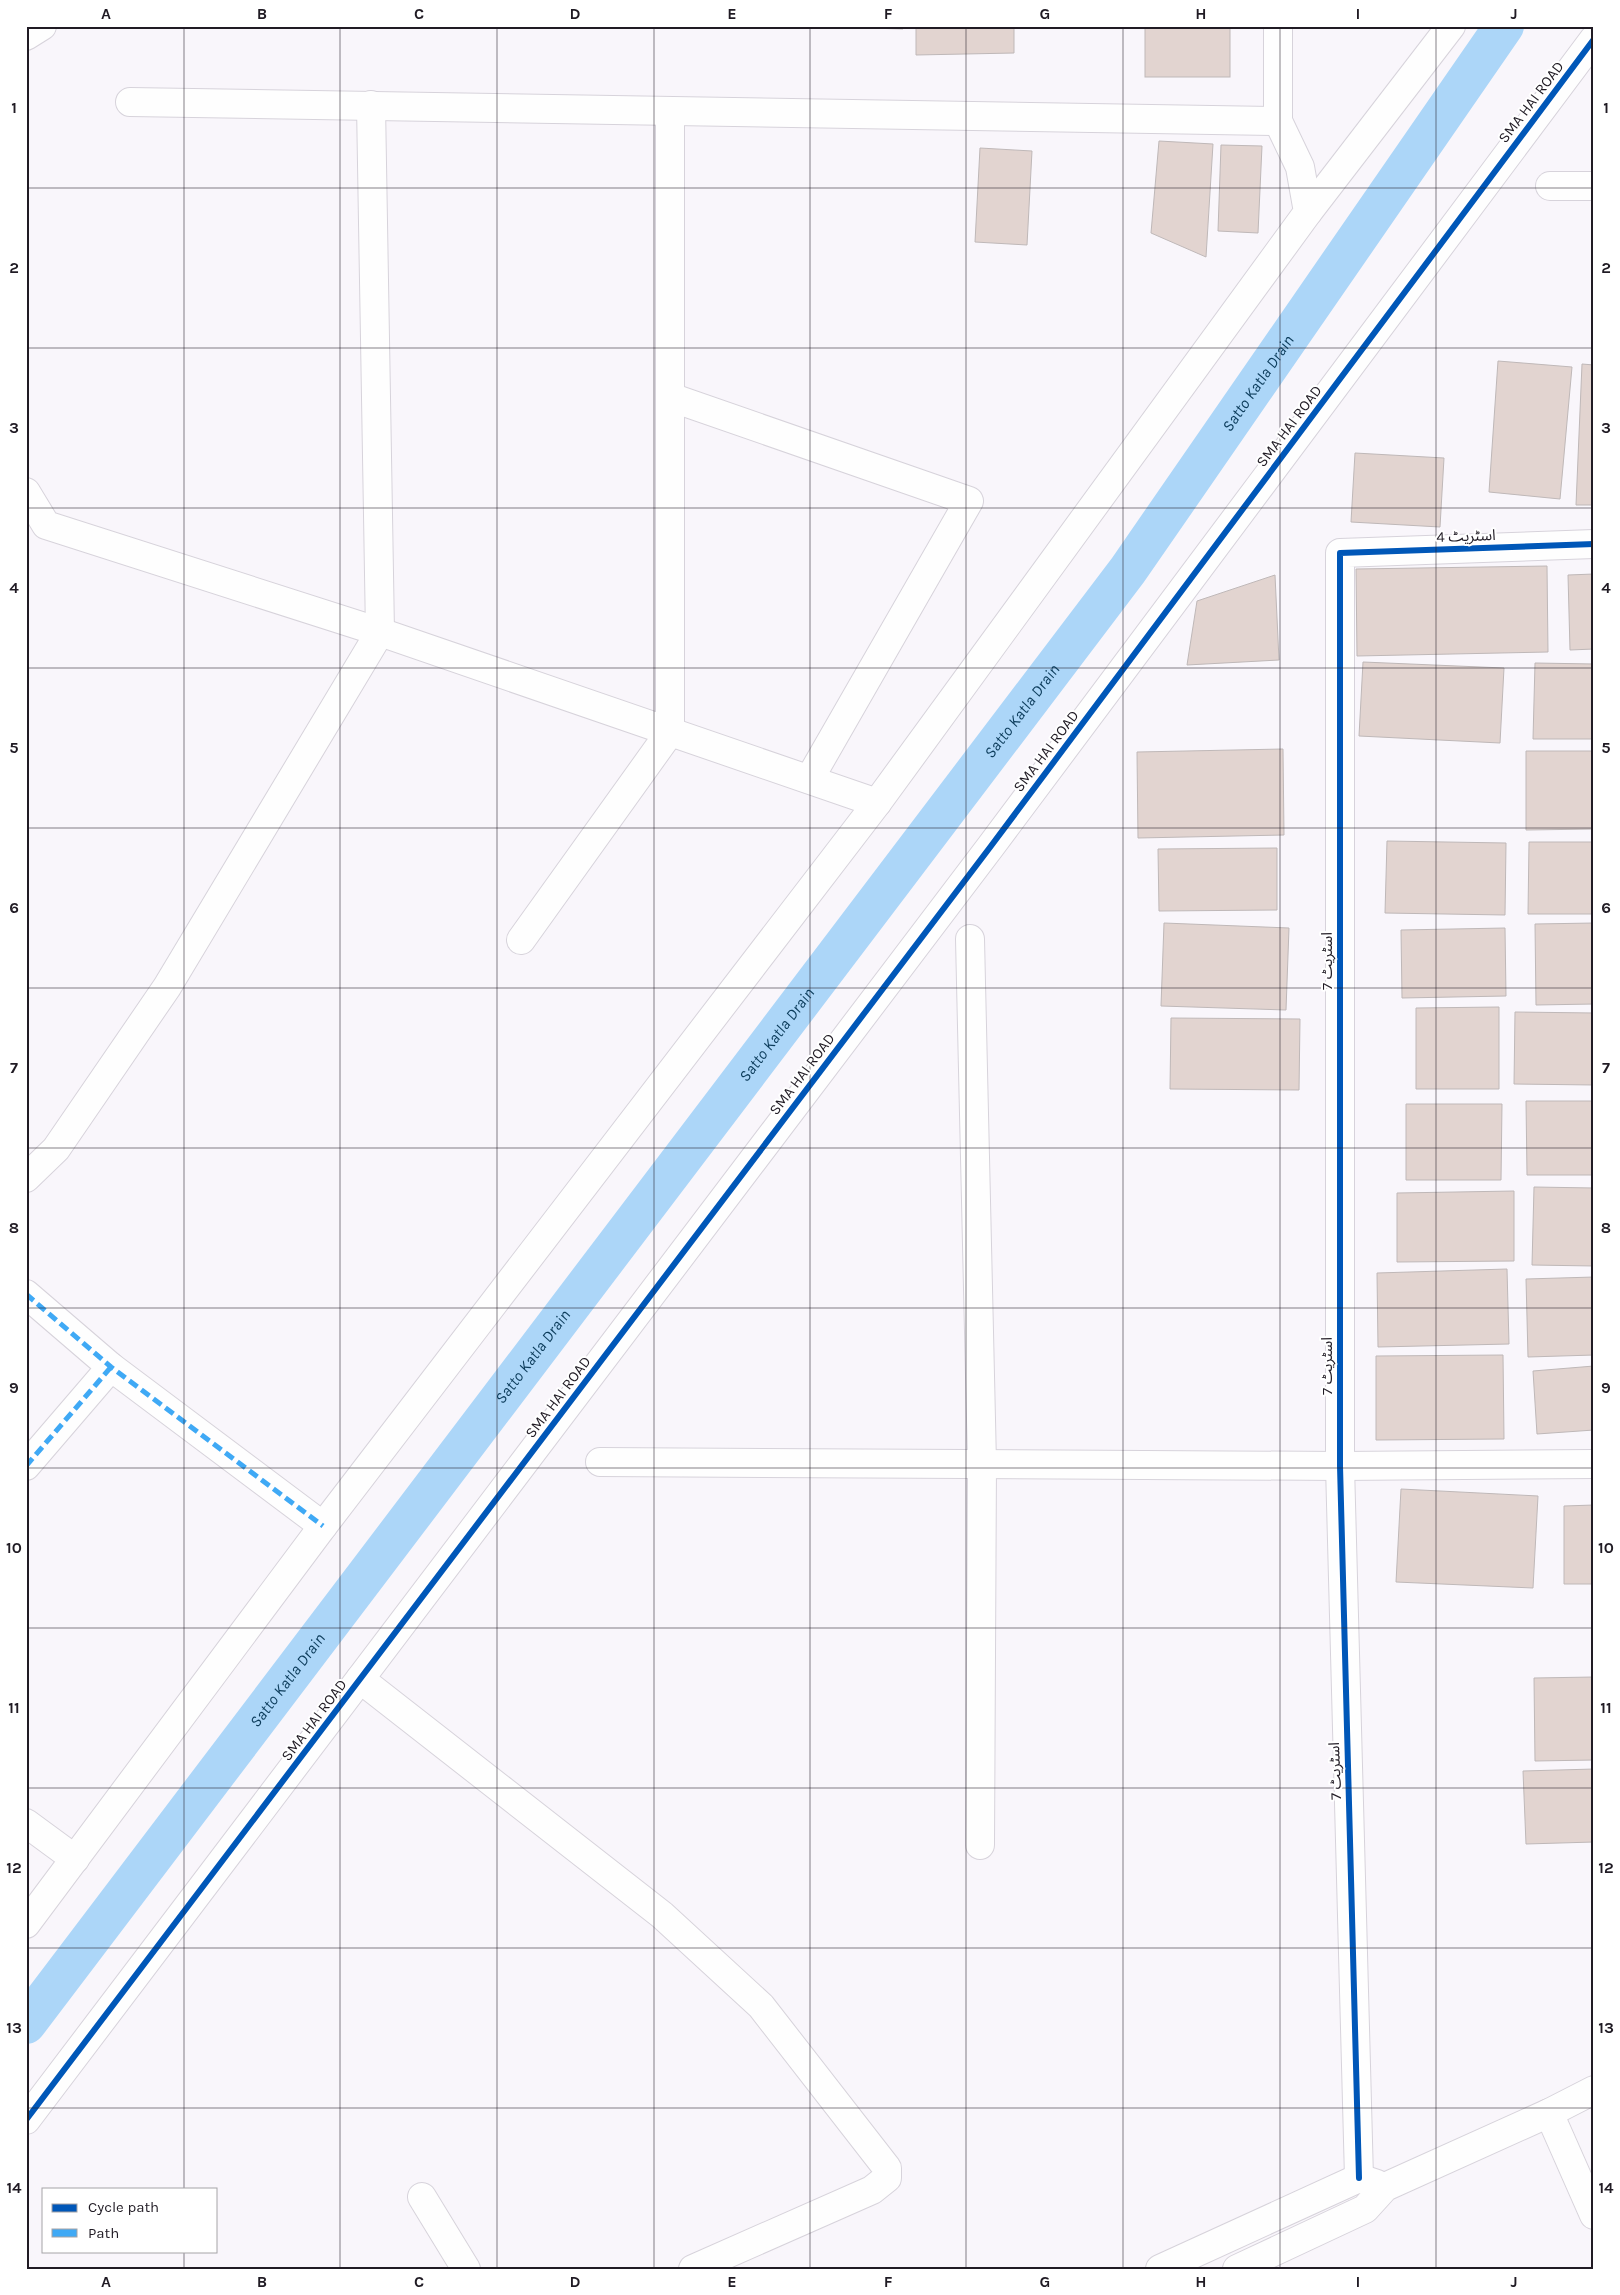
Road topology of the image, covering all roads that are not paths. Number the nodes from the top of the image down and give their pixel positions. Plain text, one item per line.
1 (42, 26) edge
2 (1278, 26) edge
3 (1451, 26) edge
4 (26, 36) edge
5 (1594, 39) edge
6 (130, 102) dead end
7 (371, 105) junction
8 (670, 111) junction
9 (1278, 120) junction
10 (1550, 186) dead end
11 (1594, 186) edge
12 (1308, 212) junction
13 (670, 397) junction
14 (26, 492) edge
15 (36, 531) edge
16 (1594, 544) edge
17 (1340, 553) joint
18 (380, 632) junction
19 (670, 732) junction
20 (810, 778) junction
21 (877, 804) junction
22 (970, 938) dead end
23 (521, 940) dead end
24 (26, 1178) edge
25 (26, 1294) edge
26 (111, 1367) junction
27 (600, 1462) dead end
28 (982, 1463) junction
29 (1594, 1464) edge
30 (26, 1466) edge
31 (1340, 1466) junction
32 (324, 1526) junction
33 (360, 1679) junction
34 (26, 1823) edge
35 (980, 1845) dead end
36 (75, 1859) junction
37 (26, 1924) edge
38 (1594, 2090) edge
39 (1550, 2113) junction
40 (26, 2120) edge
41 (1359, 2178) junction
42 (1385, 2186) junction
43 (422, 2197) dead end
44 (1594, 2215) edge
45 (466, 2269) edge
46 (693, 2269) edge
47 (1160, 2269) edge
48 (1237, 2269) edge

1 - 4 street
2 - 9 street
3 - 12 street
5 - 33 street, SMA HAI ROAD
6 - 7 street
7 - 8 street
7 - 18 street
8 - 9 street
8 - 13 street
9 - 12 street
10 - 11 street
12 - 21 street
13 - 19 street
13 - 20 street
14 - 15 street
15 - 18 street
16 - 17 street, اسٹریٹ 4
17 - 31 street, اسٹریٹ 7
18 - 19 street
18 - 24 street
19 - 20 street
19 - 23 street
20 - 21 street
21 - 32 street
22 - 28 street
25 - 26 street
26 - 30 street
26 - 32 street
27 - 28 street
28 - 31 street
28 - 35 street
29 - 31 street
31 - 41 street, اسٹریٹ 7
32 - 36 street
33 - 40 street, SMA HAI ROAD
33 - 46 street
34 - 36 street
36 - 37 street
38 - 39 street
39 - 42 street
39 - 44 street
41 - 42 street
41 - 47 street
42 - 48 street
43 - 45 street

